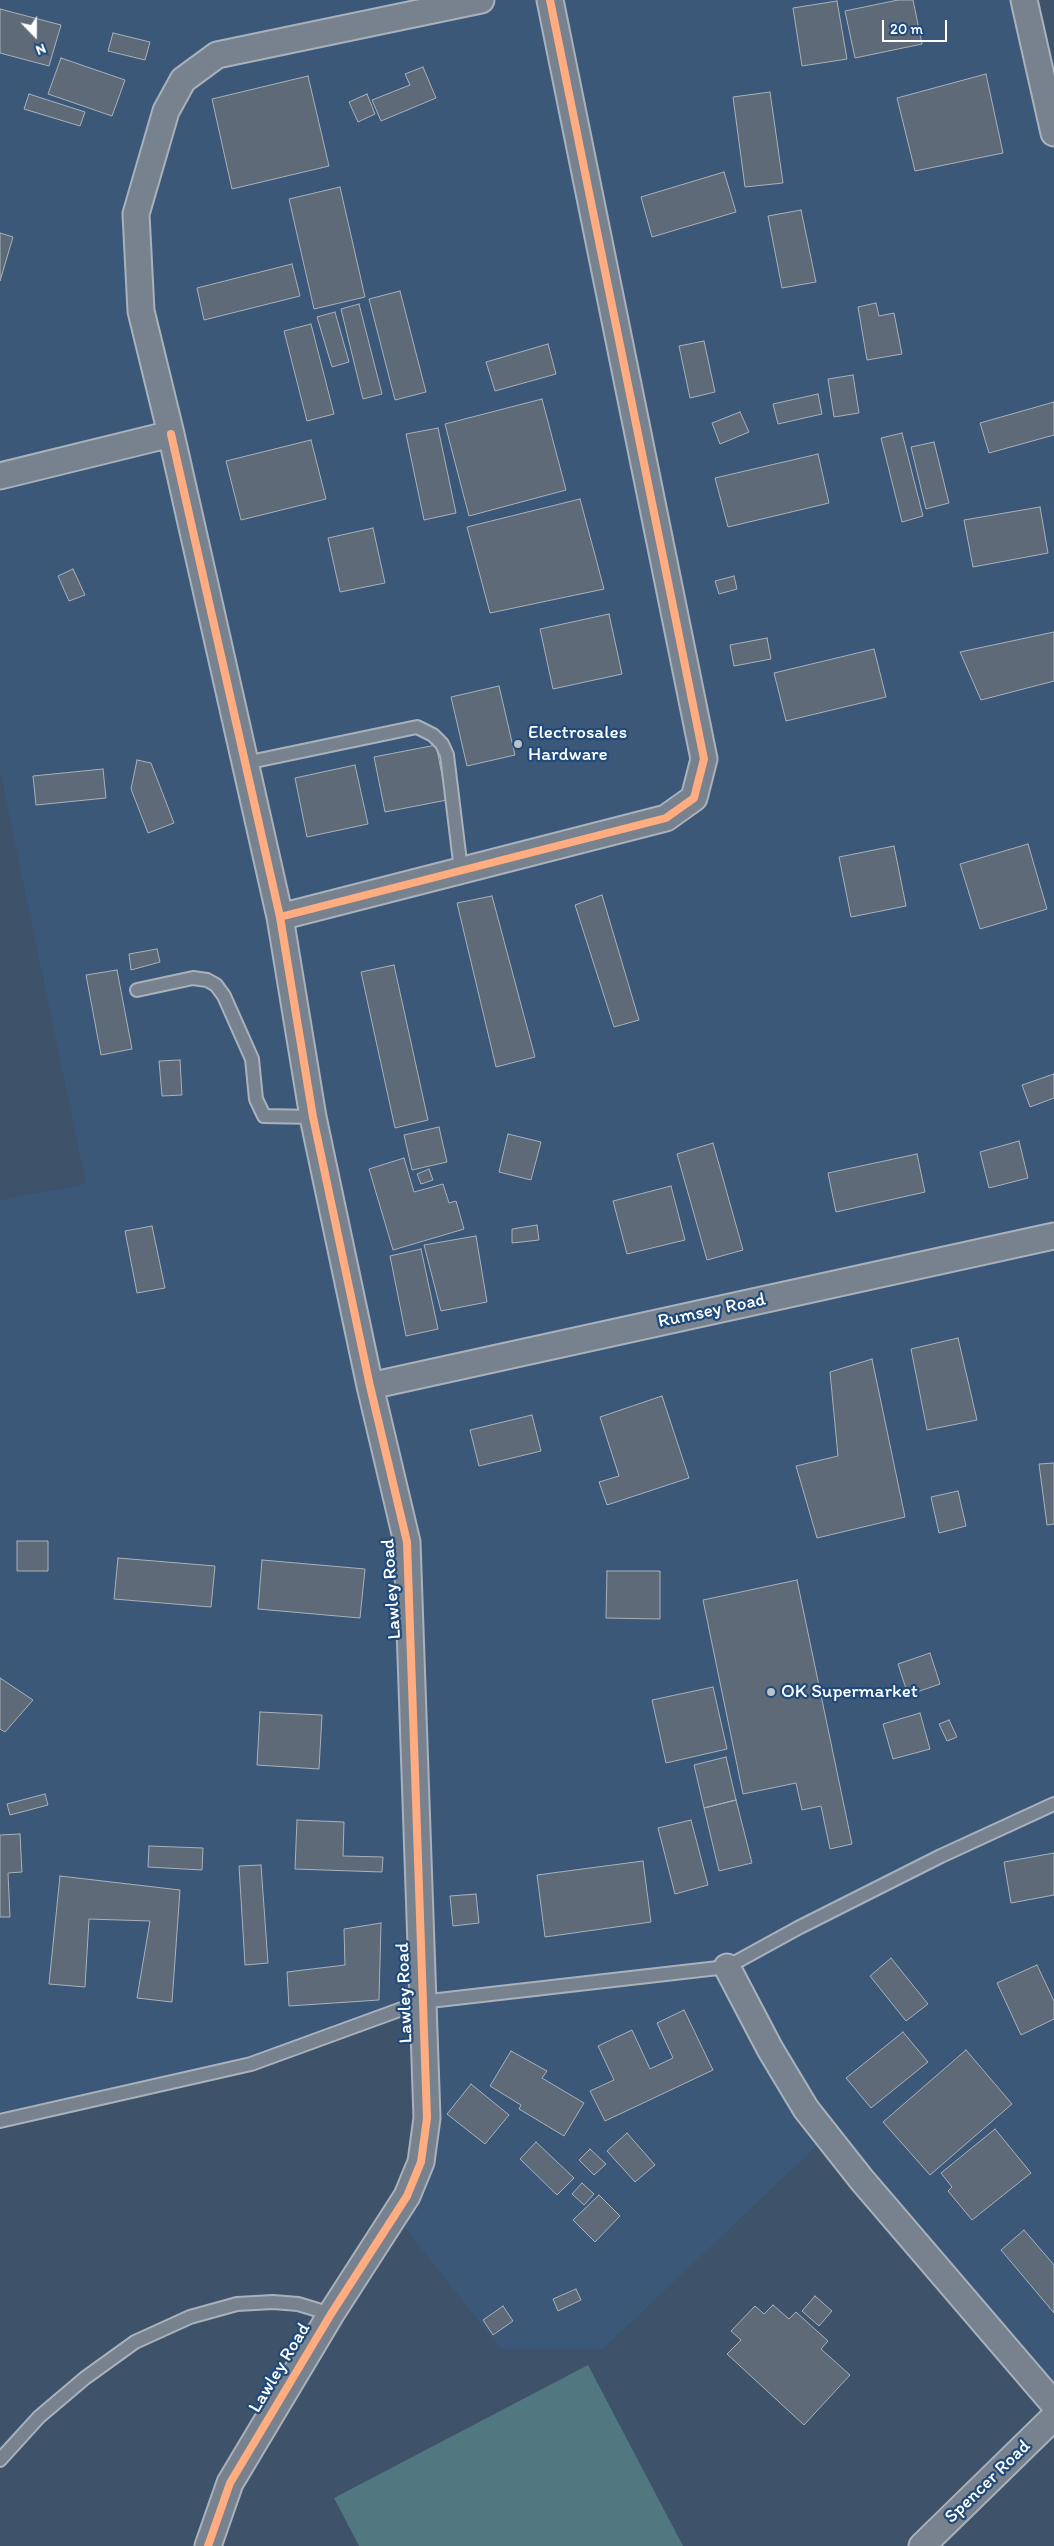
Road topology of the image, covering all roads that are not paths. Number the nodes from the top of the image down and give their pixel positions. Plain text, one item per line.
1 (481, 0) edge
2 (550, 0) edge
3 (1024, 0) edge
4 (1054, 133) edge
5 (170, 434) junction
6 (0, 476) edge
7 (245, 763) junction
8 (461, 870) junction
9 (280, 917) junction
10 (137, 990) dead end
11 (313, 1117) junction
12 (1054, 1236) edge
13 (370, 1386) junction
14 (1054, 1804) edge
15 (727, 1967) junction
16 (421, 2002) junction
17 (0, 2121) edge
18 (331, 2314) junction
19 (1054, 2404) edge
20 (1054, 2417) edge
21 (0, 2460) edge
22 (208, 2546) edge
23 (922, 2546) edge

1 - 5 street, Lawley Road
2 - 8 street
3 - 4 street
5 - 6 street
5 - 7 street, Lawley Road
7 - 8 lane
7 - 9 street, Lawley Road
8 - 9 street
9 - 11 street, Lawley Road
10 - 11 lane
11 - 13 street, Lawley Road
12 - 13 street, Rumsey Road
13 - 16 street, Lawley Road
14 - 15 lane
15 - 16 lane
15 - 19 street
16 - 17 lane
16 - 18 street, Lawley Road
18 - 21 lane
18 - 22 street, Lawley Road
20 - 23 street, Spencer Road

